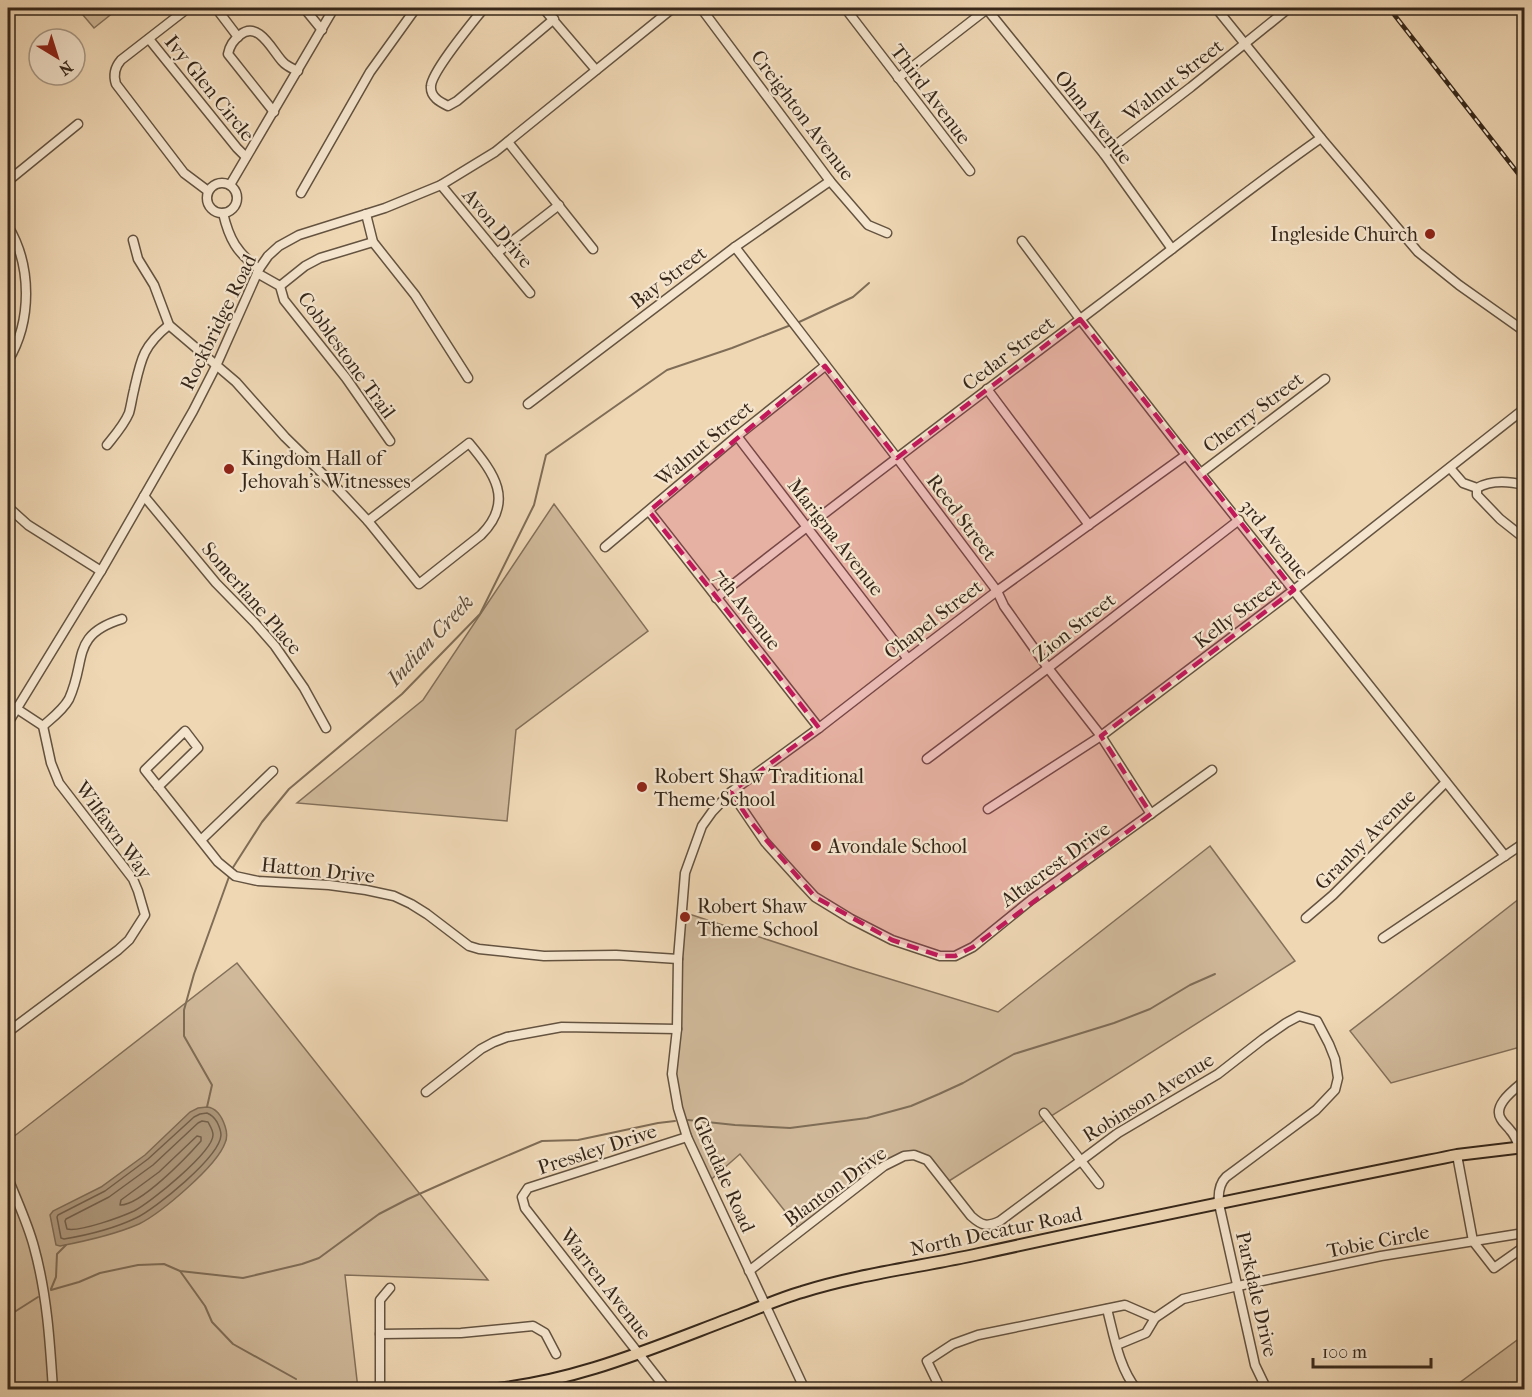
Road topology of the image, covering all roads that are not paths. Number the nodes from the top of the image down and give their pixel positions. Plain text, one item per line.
1 (189, 8) edge
2 (216, 8) edge
3 (304, 8) edge
4 (334, 8) edge
5 (416, 8) edge
6 (484, 8) edge
7 (543, 8) edge
8 (673, 8) edge
9 (701, 8) edge
10 (845, 8) edge
11 (986, 8) edge
12 (1216, 8) edge
13 (1289, 8) edge
14 (554, 20) junction
15 (322, 30) junction
16 (238, 37) junction
17 (149, 39) junction
18 (1245, 44) junction
19 (297, 70) junction
20 (596, 70) junction
21 (898, 78) junction
22 (274, 112) junction
23 (78, 124) dead end
24 (1321, 138) junction
25 (508, 142) junction
26 (1104, 154) junction
27 (246, 157) junction
28 (970, 171) dead end
29 (8, 181) edge
30 (830, 181) junction
31 (230, 185) junction
32 (441, 185) junction
33 (208, 190) junction
34 (301, 193) dead end
35 (558, 205) junction
36 (224, 213) junction
37 (366, 214) junction
38 (8, 226) edge
39 (887, 233) dead end
40 (133, 240) dead end
41 (1022, 241) dead end
42 (373, 242) junction
43 (735, 247) junction
44 (593, 249) dead end
45 (1172, 249) junction
46 (497, 253) junction
47 (258, 271) junction
48 (279, 286) junction
49 (530, 293) dead end
50 (1080, 319) junction
51 (169, 326) junction
52 (1524, 331) edge
53 (8, 362) edge
54 (216, 366) junction
55 (825, 366) junction
56 (468, 378) dead end
57 (1325, 379) dead end
58 (987, 388) junction
59 (528, 404) dead end
60 (1524, 409) edge
61 (737, 436) junction
62 (390, 441) dead end
63 (107, 445) dead end
64 (1186, 455) junction
65 (897, 458) junction
66 (1450, 468) junction
67 (1201, 473) junction
68 (1524, 485) edge
69 (1477, 488) junction
70 (144, 496) junction
71 (8, 507) edge
72 (649, 511) junction
73 (1239, 520) junction
74 (368, 521) junction
75 (1089, 525) junction
76 (807, 526) junction
77 (1524, 538) edge
78 (605, 547) dead end
79 (100, 571) junction
80 (1294, 590) junction
81 (997, 591) junction
82 (716, 598) junction
83 (122, 619) dead end
84 (908, 658) junction
85 (1048, 668) junction
86 (8, 703) edge
87 (16, 709) junction
88 (8, 723) edge
89 (43, 726) junction
90 (326, 728) dead end
91 (819, 728) junction
92 (1101, 736) junction
93 (927, 759) dead end
94 (1212, 770) dead end
95 (273, 771) dead end
96 (1446, 782) junction
97 (158, 787) junction
98 (731, 792) junction
99 (988, 809) dead end
100 (1151, 814) junction
101 (201, 840) junction
102 (1524, 843) edge
103 (1505, 856) junction
104 (1306, 918) dead end
105 (1383, 938) dead end
106 (678, 959) junction
107 (677, 1029) junction
108 (8, 1032) edge
109 (1524, 1081) edge
110 (426, 1092) dead end
111 (1044, 1113) dead end
112 (687, 1137) junction
113 (1522, 1147) edge
114 (914, 1155) joint
115 (1457, 1155) junction
116 (1081, 1160) junction
117 (8, 1178) edge
118 (1099, 1184) dead end
119 (522, 1197) joint
120 (1219, 1204) junction
121 (1524, 1233) edge
122 (1473, 1240) junction
123 (1524, 1240) edge
124 (749, 1271) junction
125 (1238, 1286) junction
126 (390, 1288) dead end
127 (765, 1305) junction
128 (1107, 1309) junction
129 (1155, 1318) junction
130 (380, 1334) junction
131 (1117, 1345) junction
132 (639, 1353) junction
133 (556, 1354) dead end
134 (53, 1389) edge
135 (380, 1389) edge
136 (485, 1389) edge
137 (667, 1389) edge
138 (805, 1389) edge
139 (941, 1389) edge
140 (1137, 1389) edge
141 (1267, 1389) edge

1 - 17 street, Ivy Glen Circle
2 - 16 street
3 - 15 street
4 - 15 street, Ivy Glen Circle
5 - 34 street
6 - 14 street
7 - 14 street
8 - 20 street, Rockbridge Road
9 - 30 street, Creighton Avenue
10 - 21 street, Third Avenue
11 - 21 street
11 - 26 street, Ohm Avenue
12 - 18 street
13 - 18 street, Walnut Street
14 - 20 street
15 - 19 street, Ivy Glen Circle
16 - 19 street
16 - 22 street
17 - 27 street, Ivy Glen Circle
17 - 33 street, Ivy Glen Circle
18 - 24 street
18 - 26 street, Walnut Street
19 - 22 street, Ivy Glen Circle
20 - 25 street, Rockbridge Road
21 - 28 street, Third Avenue
22 - 27 street, Ivy Glen Circle
23 - 29 street
24 - 45 street, Cedar Street
24 - 52 street
25 - 32 street, Rockbridge Road
25 - 35 street
26 - 45 street, Ohm Avenue
27 - 31 street, Ivy Glen Circle
30 - 39 street, Creighton Avenue
30 - 43 street, Bay Street
31 - 33 street
31 - 36 street, Ivy Glen Circle
32 - 37 street, Rockbridge Road
32 - 46 street, Avon Drive
33 - 36 street, Ivy Glen Circle
35 - 44 street
35 - 46 street
36 - 47 street, Ivy Glen Circle
37 - 42 street
37 - 47 street, Rockbridge Road
38 - 53 street
40 - 51 street
41 - 50 street, 3rd Avenue
42 - 48 street, Cobblestone Trail
42 - 56 street
43 - 55 street, Reed Street
43 - 59 street, Bay Street
45 - 50 street, Cedar Street
46 - 49 street, Avon Drive
47 - 48 street, Cobblestone Trail
47 - 54 street, Rockbridge Road
48 - 62 street, Cobblestone Trail
50 - 58 street, Cedar Street
50 - 64 street, 3rd Avenue
51 - 54 street
51 - 63 street
54 - 70 street, Rockbridge Road
54 - 74 street
55 - 61 street, Walnut Street
55 - 65 street, Reed Street
57 - 67 street, Cherry Street
58 - 65 street, Cedar Street
58 - 75 street
60 - 66 street, Kelly Street
61 - 72 street, Walnut Street
61 - 76 street, Marigna Avenue
64 - 67 street, 3rd Avenue
64 - 75 street, Chapel Street
65 - 76 street, Cedar Street
65 - 81 street, Reed Street
66 - 69 street
66 - 80 street, Kelly Street
67 - 73 street, 3rd Avenue
68 - 69 street
69 - 77 street
70 - 79 street, Rockbridge Road
70 - 90 street, Somerlane Place
71 - 79 street
72 - 78 street, Walnut Street
72 - 82 street, 7th Avenue
73 - 80 street, 3rd Avenue
73 - 85 street, Zion Street
74 - 74 street
75 - 81 street, Chapel Street
76 - 82 street, Cedar Street
76 - 84 street, Marigna Avenue
79 - 87 street, Rockbridge Road
80 - 92 street, Kelly Street
80 - 96 street, 3rd Avenue
81 - 84 street, Chapel Street
81 - 85 street, Reed Street
82 - 91 street, 7th Avenue
83 - 89 street
84 - 91 street, Chapel Street
85 - 92 street, Reed Street
85 - 93 street, Zion Street
86 - 87 street
87 - 88 street, Rockbridge Road
87 - 89 street
89 - 108 street, Wilfawn Way
91 - 98 street, Chapel Street
92 - 99 street, Kelly Street
92 - 100 street, Reed Street
94 - 100 street, Altacrest Drive
95 - 101 street
96 - 103 street, 3rd Avenue
96 - 104 street, Granby Avenue
97 - 97 street, Hatton Drive
97 - 101 street, Hatton Drive
98 - 100 street, Altacrest Drive
98 - 106 street, Glendale Road
101 - 106 street, Hatton Drive
102 - 103 street
103 - 105 street
106 - 107 street, Glendale Road
107 - 110 street
107 - 112 street, Glendale Road
109 - 113 street
111 - 116 street
112 - 119 street, Pressley Drive
112 - 124 street, Glendale Road
113 - 115 main road, North Decatur Road
114 - 116 street, Robinson Avenue
114 - 124 street, Blanton Drive
115 - 120 main road, North Decatur Road
115 - 122 street
116 - 118 street
116 - 120 street, Robinson Avenue
117 - 134 street
119 - 132 street, Warren Avenue
120 - 125 street, Parkdale Drive
120 - 127 main road, North Decatur Road
121 - 122 street, Tobie Circle
122 - 123 street
122 - 125 street, Tobie Circle
124 - 127 street, Glendale Road
125 - 129 street, Tobie Circle
125 - 141 street, Parkdale Drive
126 - 130 street
127 - 132 main road, North Decatur Road
127 - 138 street, Glendale Road
128 - 129 street
128 - 131 street
128 - 139 street
129 - 131 street, Tobie Circle
130 - 133 street
130 - 135 street
131 - 140 street
132 - 136 main road, North Decatur Road
132 - 137 street, Warren Avenue

